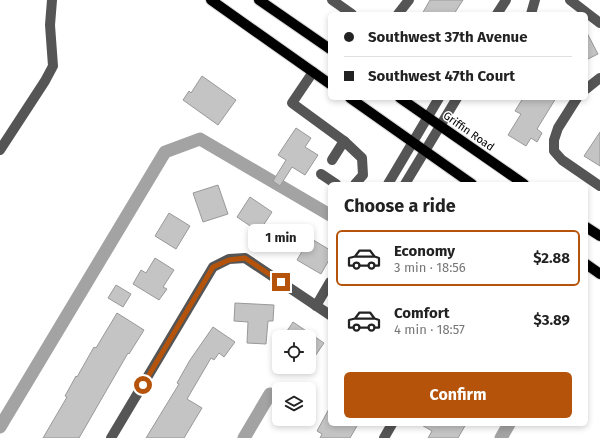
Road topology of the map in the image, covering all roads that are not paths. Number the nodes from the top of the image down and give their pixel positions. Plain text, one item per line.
1 (52, 0) edge
2 (210, 0) edge
3 (259, 0) edge
4 (332, 0) edge
5 (409, 0) edge
6 (506, 0) edge
7 (535, 0) edge
8 (570, 0) edge
9 (349, 12) edge
10 (400, 12) edge
11 (498, 12) edge
12 (532, 12) edge
13 (586, 12) edge
14 (588, 14) edge
15 (600, 23) edge
16 (328, 48) edge
17 (313, 72) junction
18 (600, 78) edge
19 (328, 83) edge
20 (588, 87) edge
21 (353, 100) edge
22 (403, 100) edge
23 (438, 100) edge
24 (456, 100) edge
25 (576, 100) edge
26 (427, 117) junction
27 (440, 126) junction
28 (344, 141) junction
29 (412, 142) junction
30 (0, 150) edge
31 (425, 151) junction
32 (332, 160) dead end
33 (321, 174) dead end
34 (333, 182) edge
35 (357, 182) edge
36 (389, 182) edge
37 (406, 182) edge
38 (469, 182) edge
39 (521, 182) edge
40 (600, 186) edge
41 (588, 228) edge
42 (600, 236) edge
43 (588, 265) edge
44 (600, 274) edge
45 (328, 285) edge
46 (316, 306) junction
47 (328, 312) edge
48 (391, 426) edge
49 (111, 438) edge
50 (384, 438) edge

1 - 30 street
2 - 17 main road
3 - 16 main road
4 - 9 street
5 - 10 street
6 - 11 street
7 - 12 street
8 - 13 street
14 - 15 street
17 - 19 main road
17 - 28 street
18 - 20 street
21 - 29 main road
22 - 26 main road, Griffin Road
23 - 26 street
24 - 27 street
25 - 40 street
26 - 27 main road, Griffin Road
26 - 29 street
27 - 31 street
27 - 39 main road, Griffin Road
28 - 32 street
28 - 35 street
29 - 31 main road
29 - 36 street
31 - 37 street
31 - 38 main road
33 - 34 street
41 - 42 main road
43 - 44 main road
45 - 46 street
46 - 47 street
46 - 49 street
48 - 50 street

